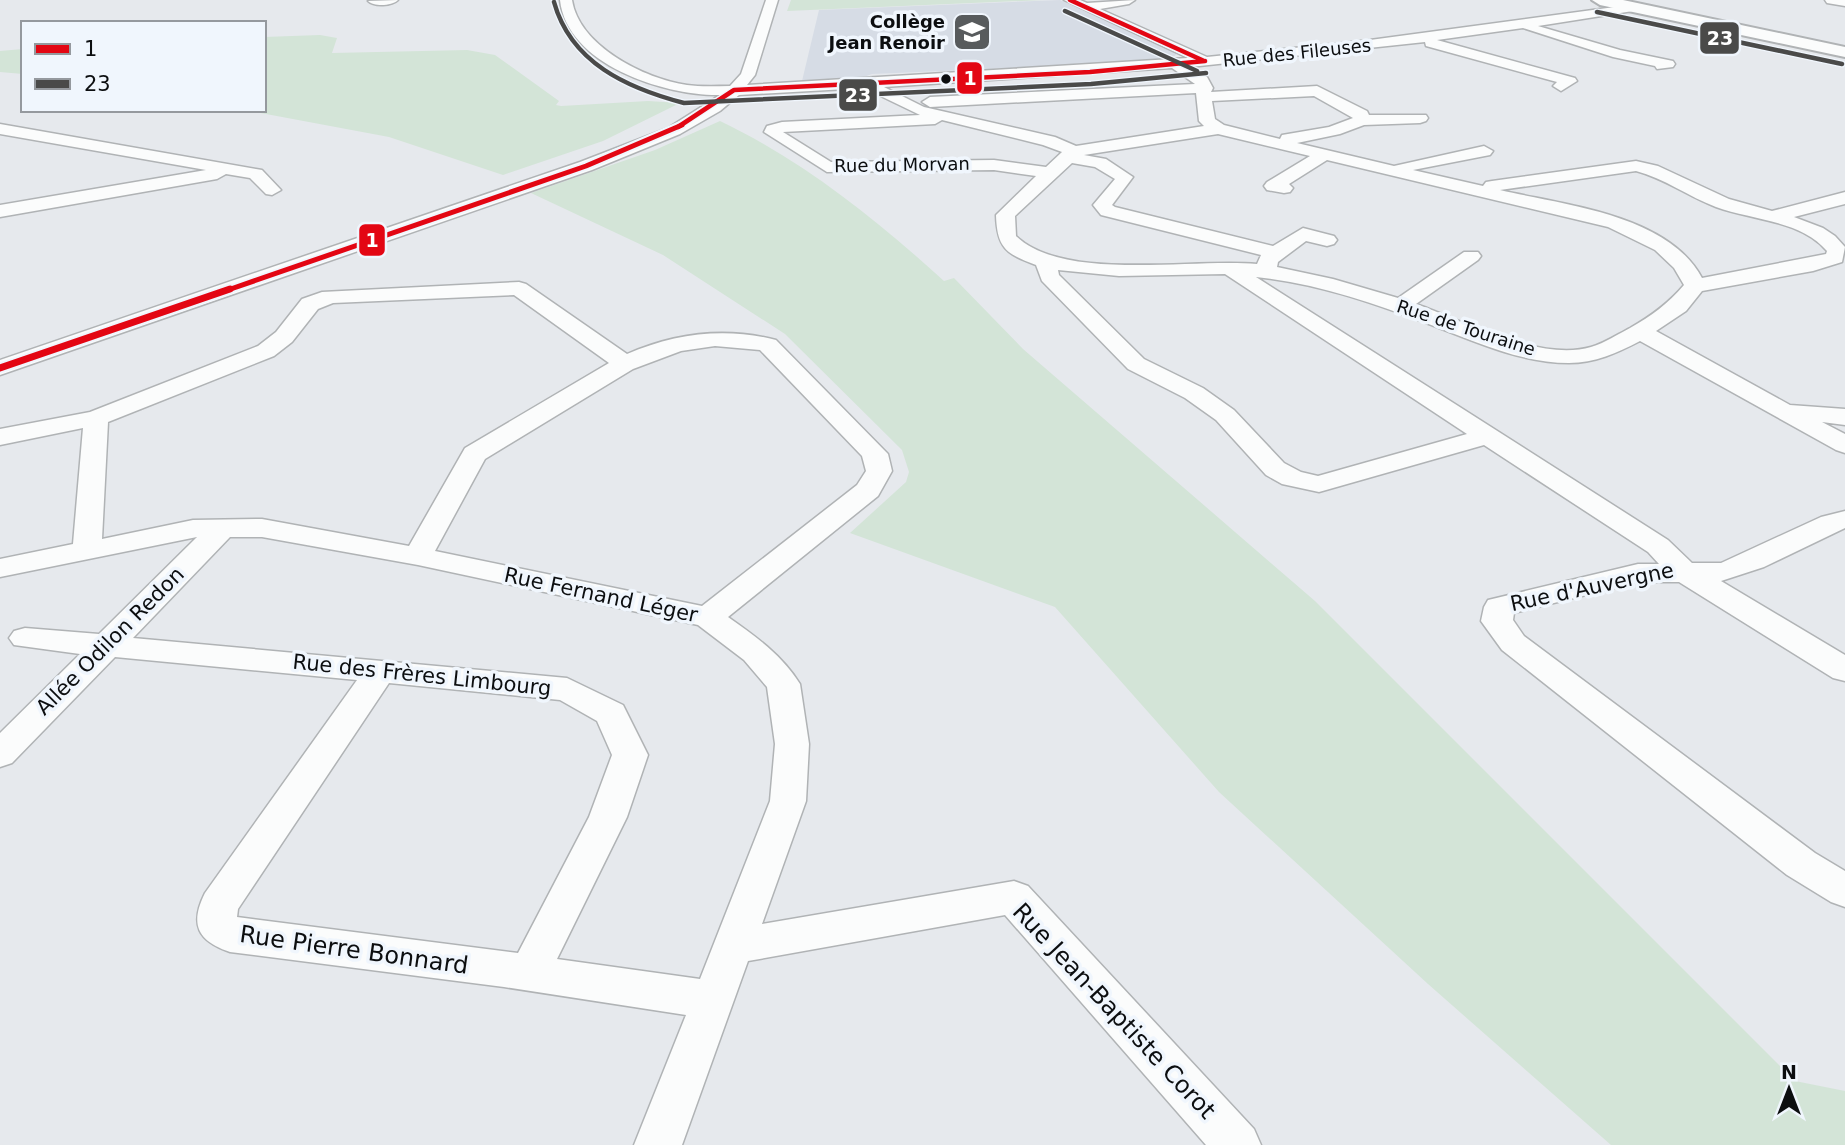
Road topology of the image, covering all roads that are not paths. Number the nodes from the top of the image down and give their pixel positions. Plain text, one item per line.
1 (392, 0) edge
2 (566, 0) edge
3 (772, 0) edge
4 (1070, 0) edge
5 (1129, 0) edge
6 (1600, 0) edge
7 (1831, 0) edge
8 (374, 1) edge
9 (1845, 2) edge
10 (1086, 7) junction
11 (1633, 7) junction
12 (1522, 26) junction
13 (1419, 40) junction
14 (1845, 52) edge
15 (1205, 61) junction
16 (1175, 64) junction
17 (1662, 66) dead end
18 (867, 83) junction
19 (1561, 86) dead end
20 (1340, 87) dead end
21 (734, 90) junction
22 (1317, 90) junction
23 (1204, 93) junction
24 (905, 103) junction
25 (946, 117) junction
26 (1420, 118) dead end
27 (1361, 120) junction
28 (0, 129) edge
29 (1218, 129) junction
30 (1273, 141) junction
31 (1484, 152) dead end
32 (1072, 154) junction
33 (1325, 154) junction
34 (166, 158) junction
35 (1390, 169) junction
36 (236, 170) junction
37 (1051, 173) junction
38 (136, 188) junction
39 (1284, 188) dead end
40 (1470, 188) junction
41 (272, 190) dead end
42 (1845, 198) edge
43 (0, 211) edge
44 (1770, 217) junction
45 (1327, 240) dead end
46 (1471, 256) dead end
47 (1045, 262) junction
48 (1271, 262) junction
49 (1227, 267) junction
50 (1695, 286) junction
51 (1400, 306) junction
52 (1639, 331) junction
53 (625, 364) junction
54 (0, 368) edge
55 (1781, 409) junction
56 (1845, 417) edge
57 (96, 418) junction
58 (0, 436) edge
59 (1487, 436) junction
60 (1845, 445) edge
61 (1845, 519) edge
62 (222, 529) junction
63 (87, 550) junction
64 (418, 556) junction
65 (0, 568) edge
66 (1683, 571) junction
67 (708, 617) junction
68 (25, 638) dead end
69 (105, 645) junction
70 (381, 670) junction
71 (1845, 670) edge
72 (0, 754) edge
73 (1845, 891) edge
74 (734, 946) junction
75 (529, 972) junction
76 (713, 1000) junction
77 (658, 1145) edge
78 (1237, 1145) edge

1 - 8 street
2 - 21 street, Rue des Fileuses
3 - 21 street
4 - 10 street
5 - 10 street
6 - 11 main road
7 - 9 street
10 - 15 street
11 - 12 street, Rue des Fileuses
11 - 14 main road
12 - 13 street, Rue des Fileuses
12 - 17 street, Rue des Fileuses
13 - 15 street, Rue des Fileuses
13 - 19 street
15 - 16 street, Rue des Fileuses
16 - 18 street, Rue des Fileuses
16 - 23 street
18 - 21 street, Rue des Fileuses
18 - 24 street
20 - 22 street
21 - 54 street
22 - 23 street
22 - 27 street
23 - 24 street
23 - 29 street
24 - 25 street
25 - 32 street
25 - 37 street, Rue du Morvan
26 - 27 street
27 - 30 street
28 - 34 street
29 - 30 street
29 - 32 street
30 - 33 street
31 - 35 street
32 - 37 street, Rue de Touraine
32 - 48 street
33 - 35 street
33 - 39 street
34 - 36 street
34 - 38 street
35 - 40 street
36 - 38 street
36 - 41 street
37 - 47 street, Rue de Touraine
38 - 43 street
40 - 44 street
40 - 50 street
42 - 44 street
44 - 50 street
45 - 48 street
46 - 51 street
47 - 49 street, Rue de Touraine
47 - 59 street
48 - 49 street, Rue de Touraine
48 - 51 street, Rue de Touraine
49 - 59 street, Rue d'Auvergne
50 - 52 street, Rue de Touraine
51 - 52 street, Rue de Touraine
52 - 55 street
53 - 57 street
53 - 64 street
53 - 67 street
55 - 56 street
55 - 60 street
57 - 58 street
57 - 63 street
59 - 66 street, Rue d'Auvergne
61 - 66 street
62 - 63 street, Rue Fernand Léger
62 - 64 street, Rue Fernand Léger
62 - 69 street, Allée Odilon Redon
63 - 65 street, Rue Fernand Léger
64 - 67 street, Rue Fernand Léger
66 - 71 street
66 - 73 street, Rue d'Auvergne
67 - 74 street, Rue Fernand Léger
68 - 69 street, Rue des Frères Limbourg
69 - 70 street, Rue des Frères Limbourg
69 - 72 street, Allée Odilon Redon
70 - 75 street, Rue des Frères Limbourg
70 - 75 street, Rue Pierre Bonnard
74 - 76 street, Rue Fernand Léger
74 - 78 street, Rue Jean-Baptiste Corot
75 - 76 street, Rue Pierre Bonnard
76 - 77 street, Rue Fernand Léger

